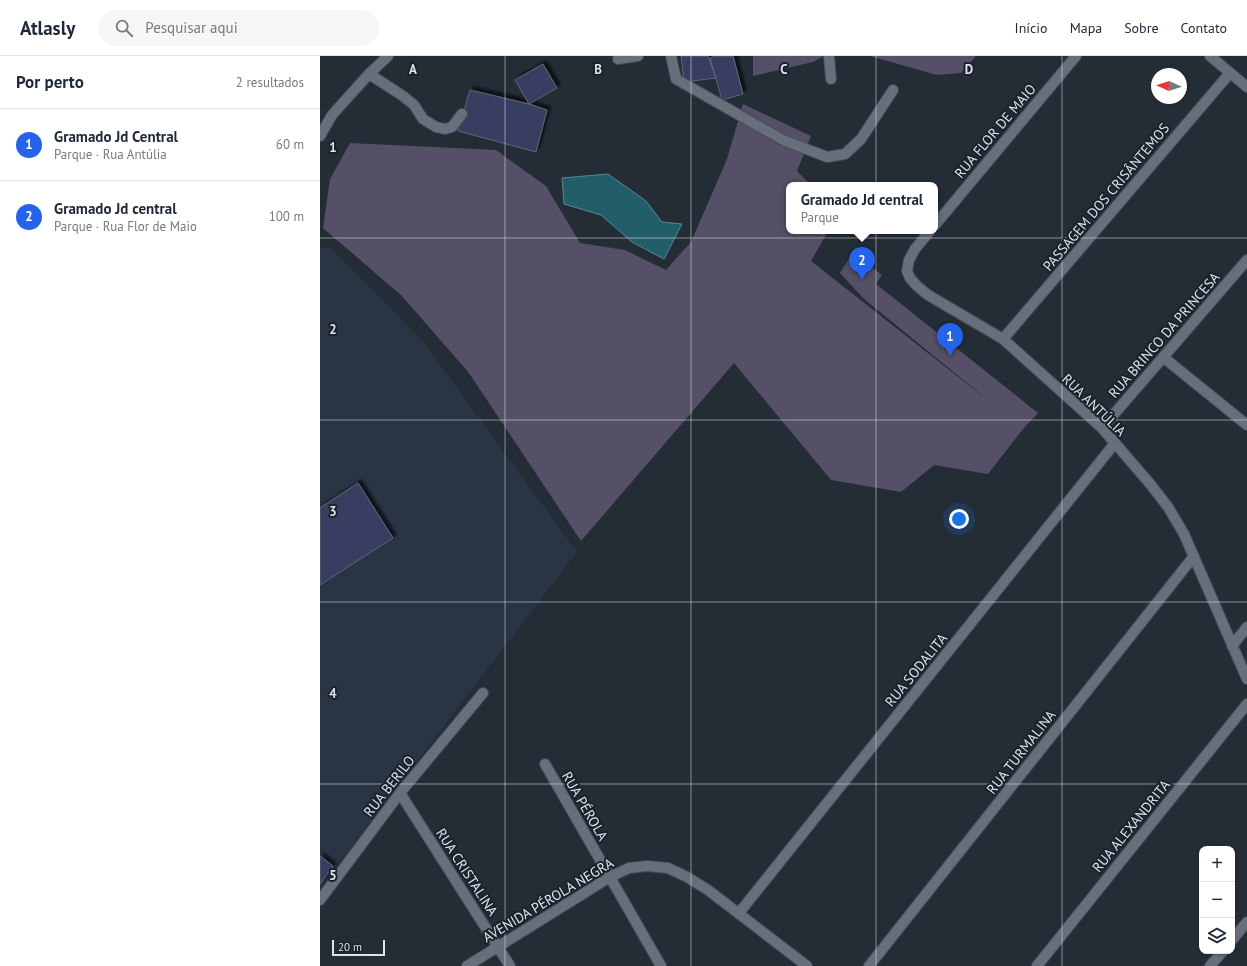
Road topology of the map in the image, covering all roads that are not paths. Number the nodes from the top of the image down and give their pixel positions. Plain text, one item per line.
1 (388, 56) edge
2 (638, 56) edge
3 (671, 56) edge
4 (829, 56) edge
5 (1076, 56) edge
6 (1210, 56) edge
7 (618, 59) dead end
8 (1230, 73) junction
9 (369, 74) junction
10 (830, 79) dead end
11 (1247, 87) edge
12 (893, 90) dead end
13 (462, 114) dead end
14 (320, 136) edge
15 (938, 221) edge
16 (927, 234) edge
17 (1246, 262) edge
18 (1003, 340) junction
19 (1163, 357) junction
20 (1247, 425) edge
21 (1102, 428) junction
22 (1115, 443) junction
23 (1194, 556) junction
24 (1247, 627) edge
25 (1232, 646) junction
26 (1247, 679) edge
27 (483, 693) dead end
28 (1247, 704) edge
29 (545, 764) dead end
30 (400, 793) junction
31 (610, 877) junction
32 (320, 900) edge
33 (739, 913) junction
34 (1247, 922) edge
35 (1235, 936) edge
36 (499, 947) junction
37 (1220, 954) edge
38 (467, 966) edge
39 (510, 966) edge
40 (661, 966) edge
41 (807, 966) edge
42 (869, 966) edge
43 (1037, 966) edge
44 (1210, 966) edge

1 - 9 street
2 - 7 street
3 - 12 street
4 - 10 street
5 - 15 street, RUA FLOR DE MAIO
6 - 8 street
8 - 11 street
8 - 18 street, PASSAGEM DOS CRISÂNTEMOS
9 - 13 street
9 - 14 street
16 - 18 street, RUA ANTÚLIA
17 - 19 street, RUA BRINCO DA PRINCESA
18 - 21 street, RUA ANTÚLIA
19 - 20 street
19 - 21 street, RUA BRINCO DA PRINCESA
21 - 22 street, RUA ANTÚLIA
22 - 23 street, RUA ANTÚLIA
22 - 33 street, RUA SODALITA
23 - 25 street, RUA ANTÚLIA
23 - 42 street, RUA TURMALINA
24 - 25 street
25 - 26 street, RUA ANTÚLIA
27 - 30 street, RUA BERILO
28 - 43 street, RUA ALEXANDRITA
29 - 31 street, RUA PÉROLA
30 - 32 street, RUA BERILO
30 - 36 street, RUA CRISTALINA
31 - 33 street, AVENIDA PÉROLA NEGRA
31 - 36 street, AVENIDA PÉROLA NEGRA
31 - 40 street, RUA PÉROLA
33 - 41 street, AVENIDA PÉROLA NEGRA
34 - 35 street
36 - 38 street, AVENIDA PÉROLA NEGRA
36 - 39 street, RUA CRISTALINA
37 - 44 street

